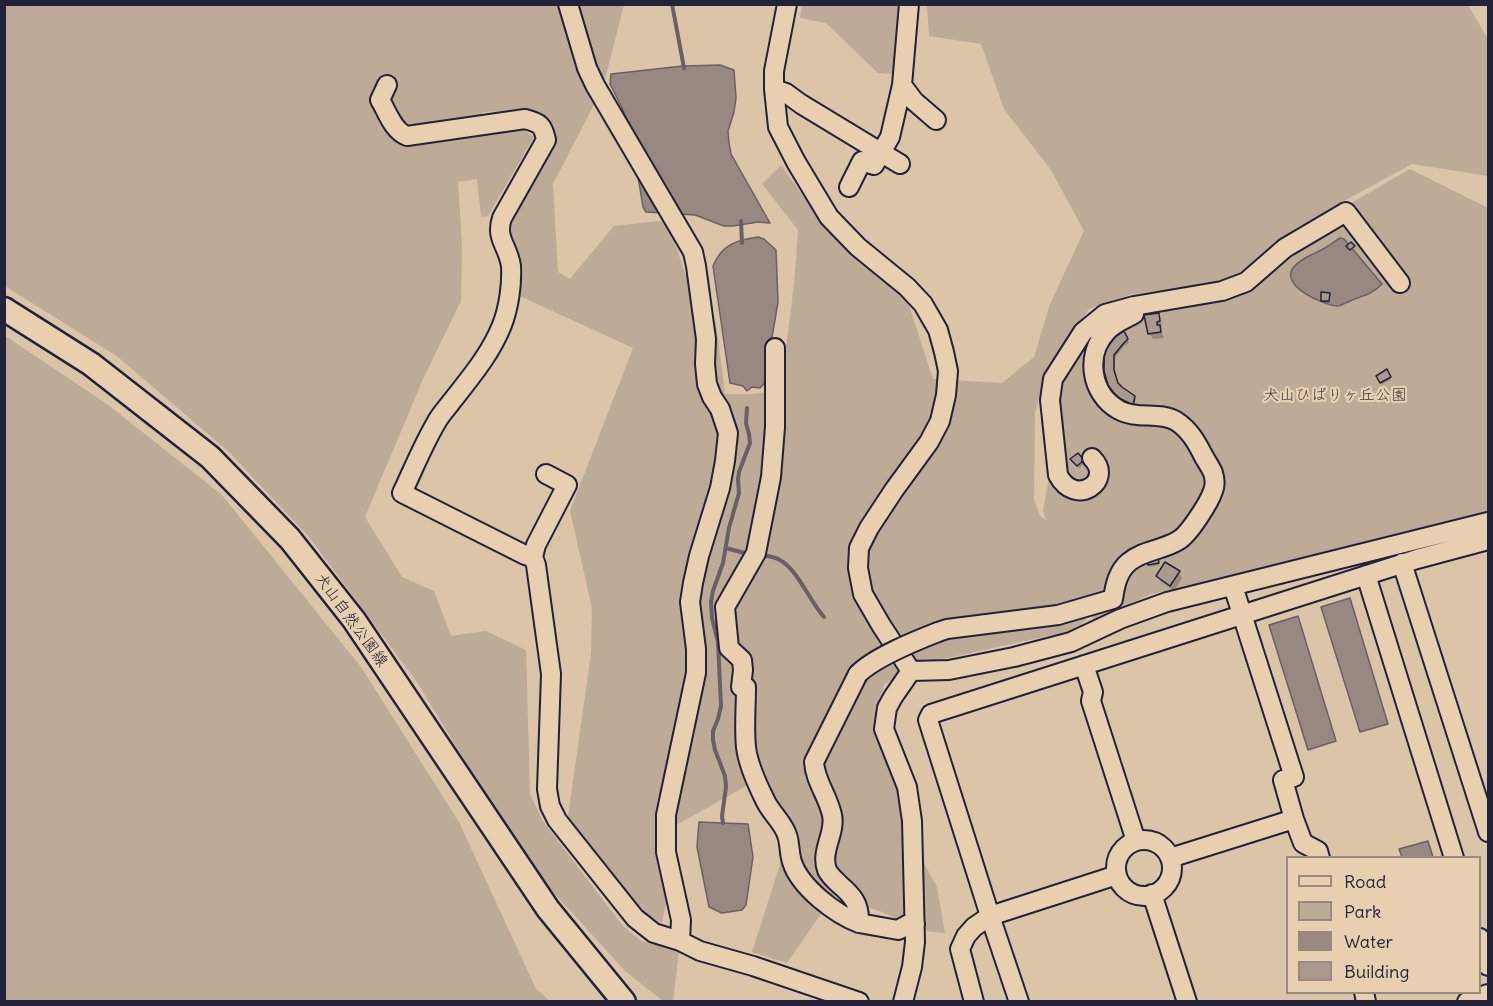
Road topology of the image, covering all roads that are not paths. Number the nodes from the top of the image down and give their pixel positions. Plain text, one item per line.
1 (568, 4) edge
2 (787, 4) edge
3 (909, 4) edge
4 (387, 85) dead end
5 (902, 85) junction
6 (774, 89) junction
7 (936, 120) dead end
8 (882, 153) junction
9 (900, 164) dead end
10 (849, 187) dead end
11 (1400, 283) dead end
12 (1134, 306) junction
13 (4, 309) edge
14 (776, 348) dead end
15 (1092, 458) dead end
16 (546, 474) dead end
17 (1488, 522) edge
18 (1488, 540) edge
19 (533, 557) junction
20 (1402, 563) junction
21 (1366, 575) junction
22 (1233, 586) junction
23 (1243, 615) junction
24 (1084, 665) junction
25 (911, 671) junction
26 (1294, 819) junction
27 (1488, 832) edge
28 (1136, 841) junction
29 (1319, 856) edge
30 (1453, 856) edge
31 (1170, 858) junction
32 (1117, 875) junction
33 (1152, 894) junction
34 (990, 916) junction
35 (859, 923) junction
36 (915, 924) junction
37 (680, 941) junction
38 (1481, 944) edge
39 (1488, 966) edge
40 (1488, 994) edge
41 (624, 1002) edge
42 (859, 1002) edge
43 (903, 1002) edge
44 (974, 1002) edge
45 (1019, 1002) edge
46 (1187, 1002) edge
47 (1467, 1002) edge

1 - 37 street
2 - 6 street
3 - 5 street
4 - 19 street
5 - 7 street
5 - 8 street
6 - 8 street
6 - 25 street
8 - 9 street
8 - 10 street
11 - 12 street
12 - 15 street
12 - 35 street, bridge
13 - 41 main road, 犬山自然公園線
14 - 35 street
16 - 19 street
17 - 22 street
18 - 20 street
19 - 37 street
20 - 21 street
20 - 27 street
21 - 23 street
21 - 30 street
22 - 23 street
22 - 25 street
23 - 24 street
23 - 26 street
24 - 28 street
24 - 34 street
25 - 36 street
26 - 29 street
26 - 31 street
28 - 31 street
28 - 32 street
31 - 33 street
32 - 33 street
32 - 34 street
33 - 46 street
34 - 44 street
34 - 45 street
35 - 36 street
36 - 43 street
37 - 42 street
38 - 39 street
40 - 47 street

